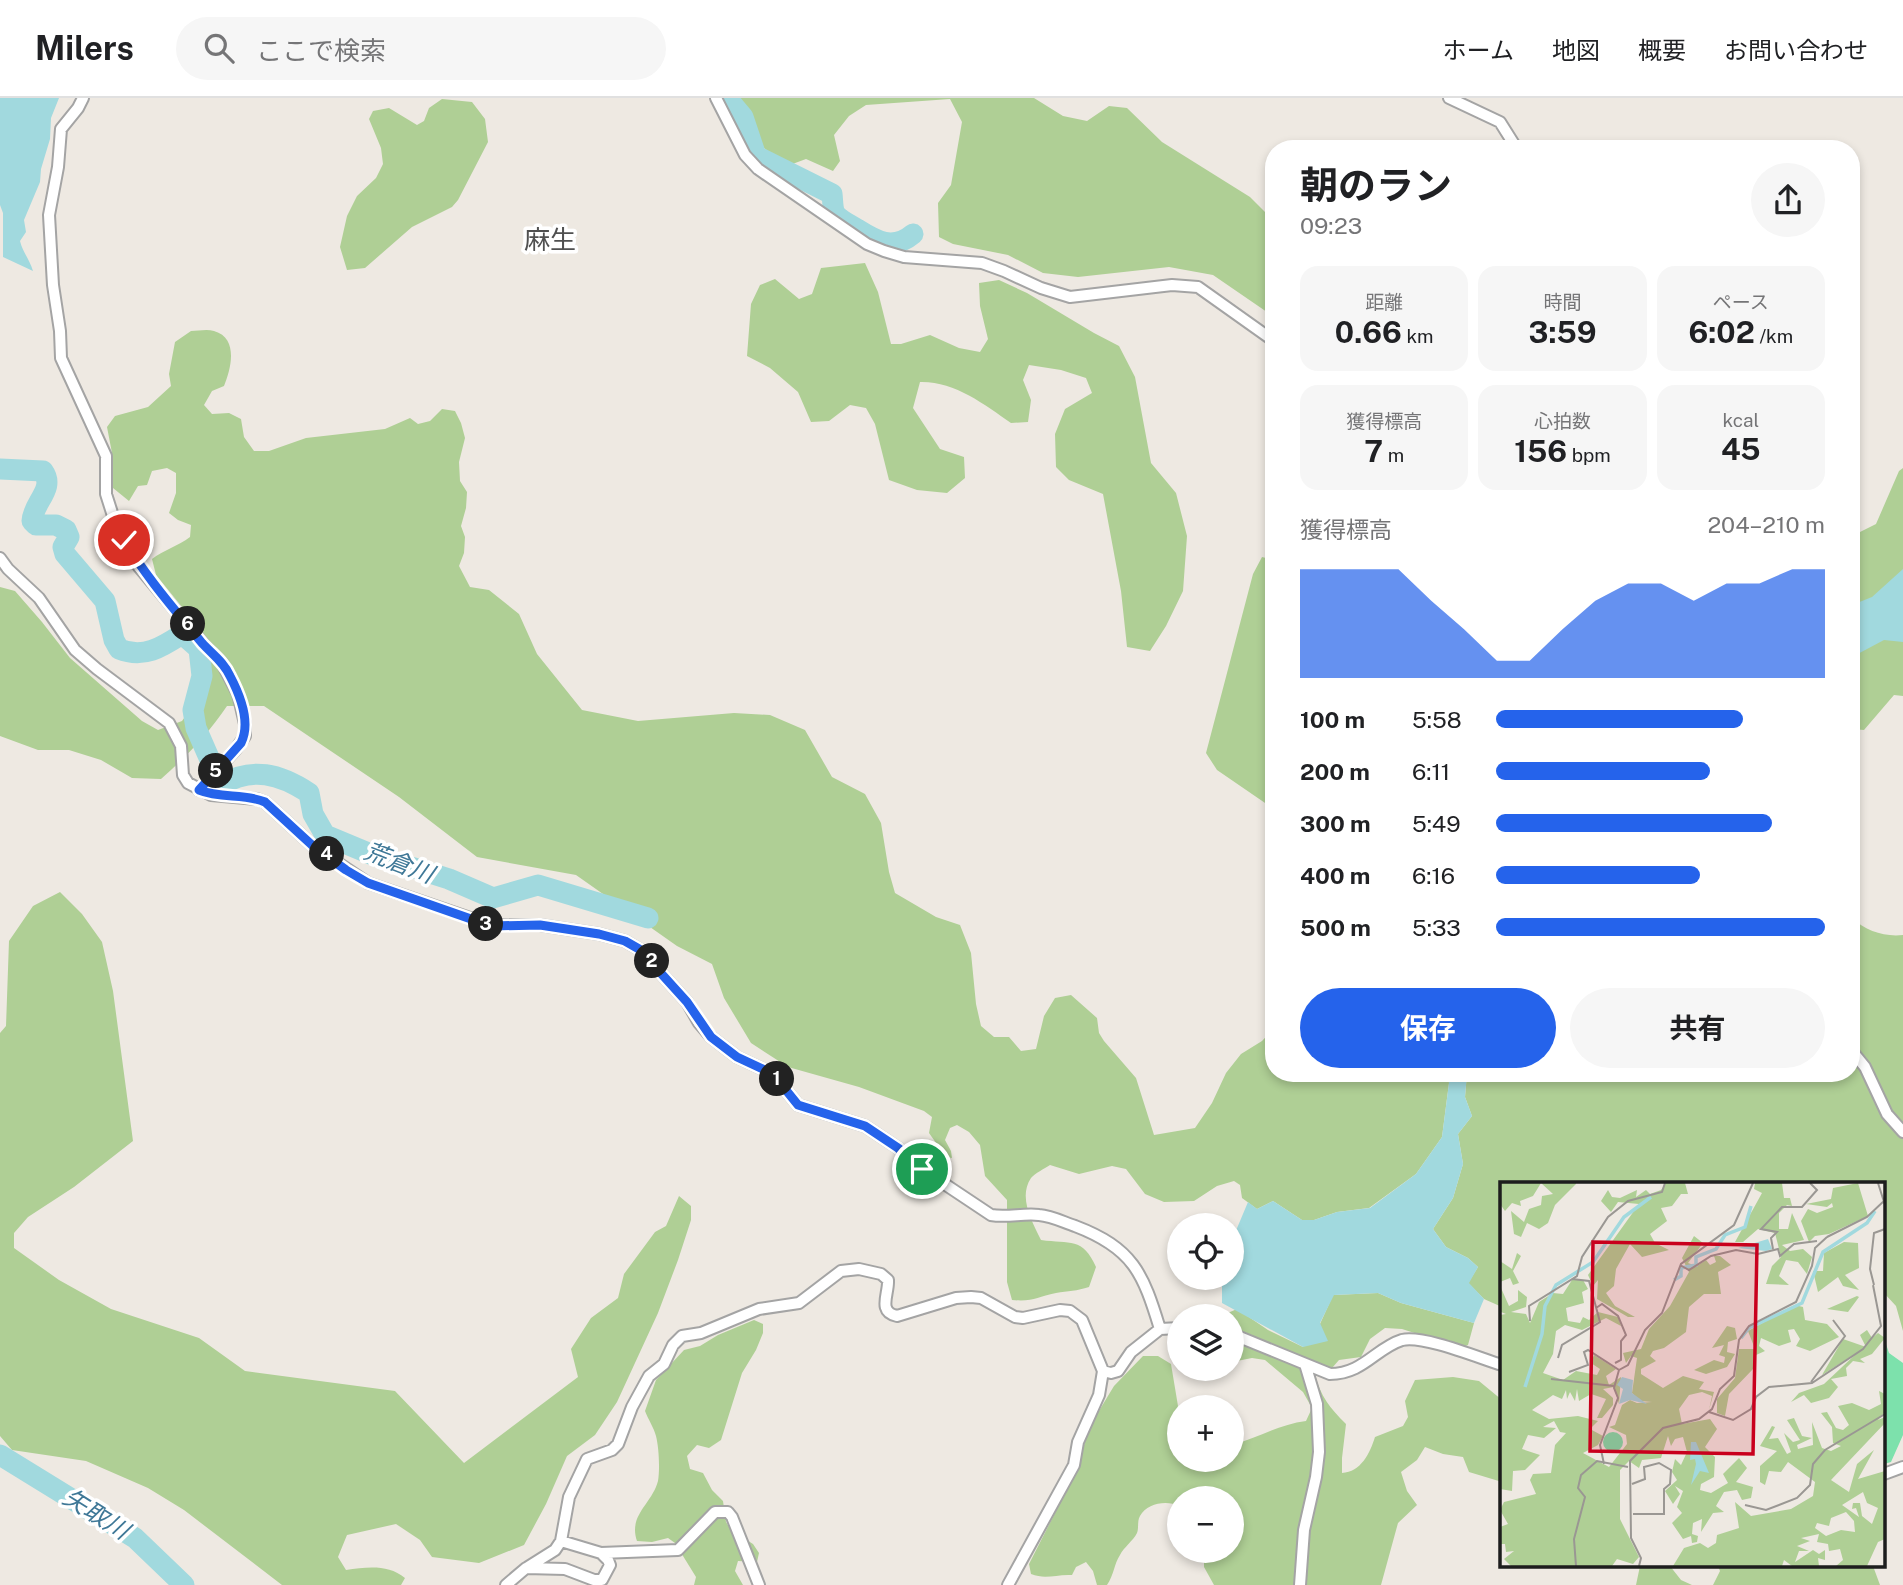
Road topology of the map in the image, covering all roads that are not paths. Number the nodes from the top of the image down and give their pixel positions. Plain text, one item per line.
1 (83, 98) edge
2 (716, 98) edge
3 (1449, 98) edge
4 (1511, 140) edge
5 (1265, 334) edge
6 (0, 558) edge
7 (199, 790) junction
8 (1860, 1061) edge
9 (1903, 1132) edge
10 (1160, 1329) junction
11 (1167, 1329) edge
12 (1244, 1339) edge
13 (1306, 1364) junction
14 (1500, 1364) edge
15 (1103, 1371) junction
16 (1903, 1466) edge
17 (1885, 1474) edge
18 (561, 1541) junction
19 (601, 1553) junction
20 (526, 1568) junction
21 (506, 1585) edge
22 (759, 1585) edge
23 (1008, 1585) edge
24 (1300, 1585) edge

1 - 7 street
2 - 5 street
3 - 4 street
6 - 7 street
7 - 10 street
8 - 9 street
10 - 11 street
10 - 15 street
12 - 13 street
13 - 14 street
13 - 24 street
15 - 18 street
15 - 23 street
16 - 17 street
18 - 19 street
18 - 20 street
19 - 20 street
19 - 22 street
20 - 21 street

